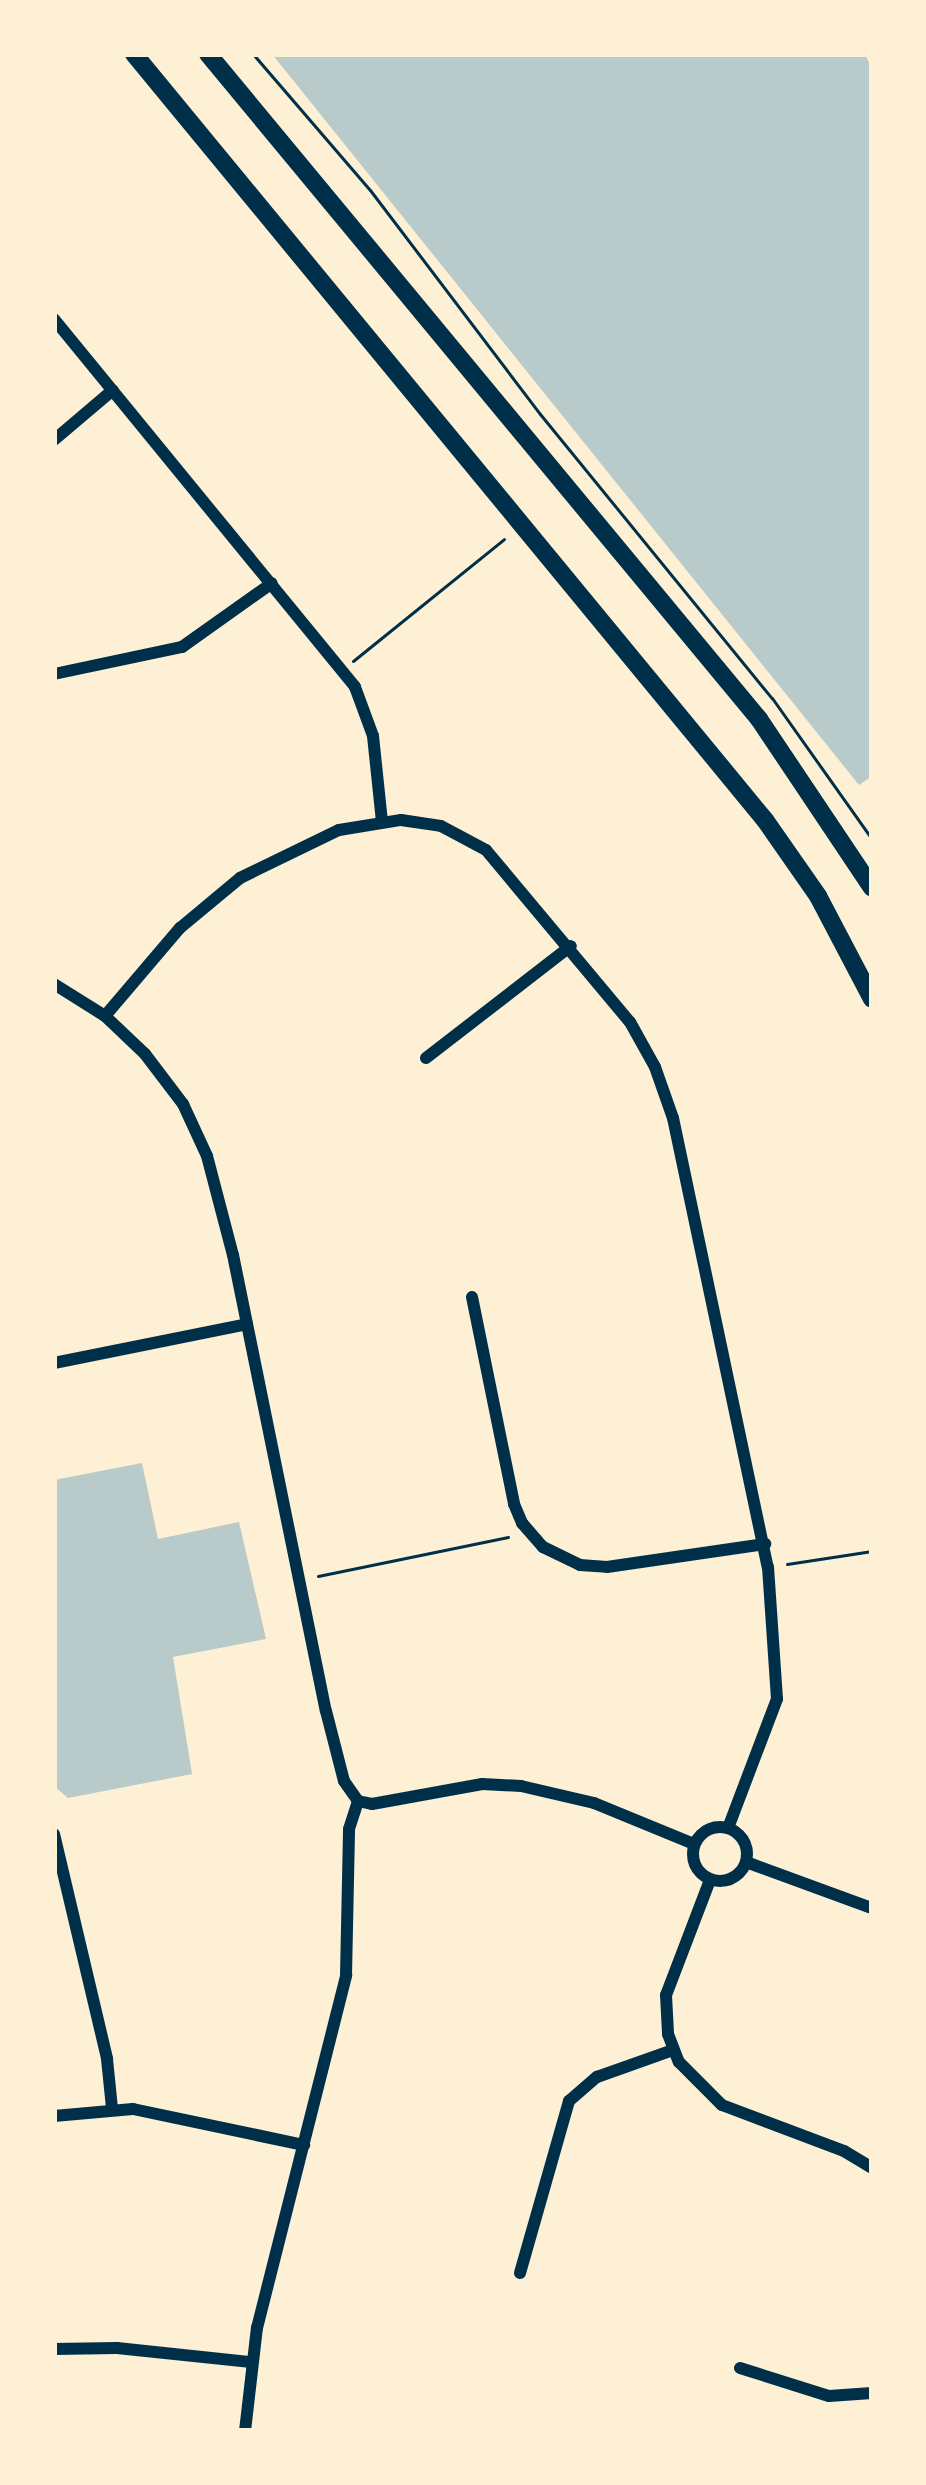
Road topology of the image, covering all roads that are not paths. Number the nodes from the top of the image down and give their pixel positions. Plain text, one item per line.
1 (134, 54) edge
2 (208, 54) edge
3 (54, 319) edge
4 (113, 390) junction
5 (54, 440) edge
6 (272, 583) junction
7 (54, 674) edge
8 (382, 821) junction
9 (872, 888) edge
10 (571, 946) junction
11 (54, 984) edge
12 (872, 999) edge
13 (105, 1016) junction
14 (427, 1058) dead end
15 (472, 1297) dead end
16 (247, 1324) junction
17 (54, 1364) edge
18 (765, 1544) junction
19 (358, 1801) junction
20 (728, 1828) junction
21 (54, 1834) edge
22 (694, 1844) junction
23 (746, 1862) junction
24 (61, 1880) edge
25 (710, 1880) junction
26 (872, 1908) edge
27 (673, 2050) junction
28 (112, 2108) junction
29 (54, 2116) edge
30 (304, 2145) junction
31 (872, 2168) edge
32 (520, 2273) dead end
33 (54, 2349) edge
34 (251, 2362) junction
35 (740, 2368) dead end
36 (872, 2393) edge
37 (245, 2431) edge

1 - 12 main road
2 - 9 main road
3 - 4 street
4 - 5 street
4 - 6 street
6 - 7 street
6 - 8 street
8 - 10 street
8 - 13 street
10 - 14 street
10 - 18 street
11 - 13 street
13 - 16 street
15 - 18 street
16 - 17 street
16 - 19 street
18 - 20 street
19 - 22 street
19 - 30 street
20 - 22 street
20 - 23 street
21 - 24 street
22 - 25 street
23 - 25 street
23 - 26 street
24 - 28 street
25 - 27 street
27 - 31 street
27 - 32 street
28 - 29 street
28 - 30 street
30 - 34 street
33 - 34 street
34 - 37 street
35 - 36 street

